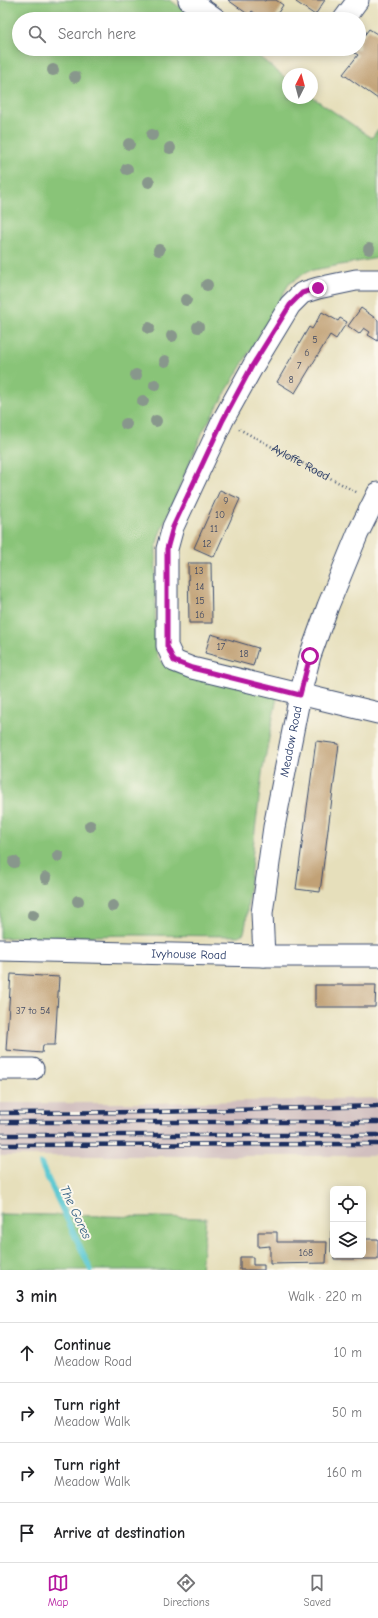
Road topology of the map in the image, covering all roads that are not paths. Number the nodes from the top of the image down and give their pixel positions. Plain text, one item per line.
1 (189, 0) edge
2 (358, 0) edge
3 (206, 12) edge
4 (349, 12) edge
5 (378, 280) edge
6 (376, 499) edge
7 (300, 695) junction
8 (378, 713) edge
9 (0, 950) edge
10 (264, 956) junction
11 (378, 956) edge
12 (0, 1069) edge
13 (33, 1069) dead end

1 - 3 street
2 - 4 street
5 - 7 street
6 - 7 street, Meadow Road
7 - 8 street
7 - 10 street, Meadow Road
9 - 10 street, Ivyhouse Road
10 - 11 street, Ivyhouse Road
12 - 13 street

